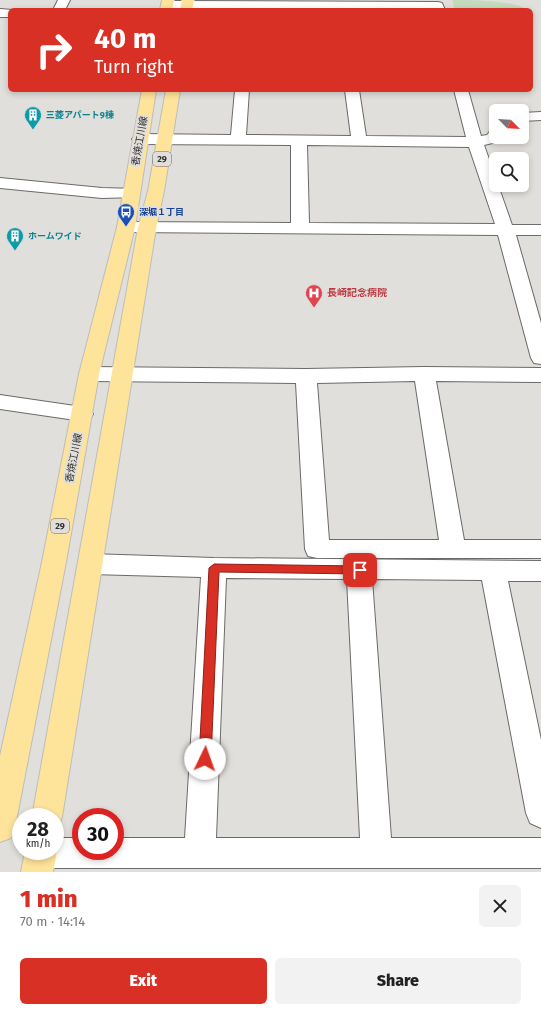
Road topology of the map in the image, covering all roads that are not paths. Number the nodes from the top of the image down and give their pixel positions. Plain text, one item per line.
1 (167, 5) edge
2 (187, 5) edge
3 (244, 8) edge
4 (342, 8) edge
5 (438, 8) edge
6 (150, 92) edge
7 (173, 92) edge
8 (242, 92) edge
9 (352, 92) edge
10 (462, 92) edge
11 (541, 116) edge
12 (529, 117) edge
13 (140, 139) junction
14 (165, 139) junction
15 (238, 140) junction
16 (299, 140) junction
17 (359, 140) junction
18 (489, 140) edge
19 (475, 142) junction
20 (0, 183) edge
21 (131, 193) junction
22 (137, 228) junction
23 (300, 228) junction
24 (541, 230) edge
25 (506, 231) junction
26 (541, 358) edge
27 (89, 374) junction
28 (123, 374) junction
29 (424, 374) junction
30 (541, 375) edge
31 (306, 376) junction
32 (0, 402) edge
33 (82, 414) junction
34 (453, 549) junction
35 (541, 549) edge
36 (90, 564) junction
37 (214, 568) junction
38 (360, 570) junction
39 (493, 571) junction
40 (541, 571) edge
41 (49, 808) edge
42 (541, 813) edge
43 (0, 827) edge
44 (376, 852) junction
45 (541, 853) edge
46 (200, 854) junction
47 (64, 858) edge

1 - 2 street
2 - 3 street
3 - 4 street
4 - 5 street
6 - 13 main road, 香焼江川線 / 29
7 - 14 main road, 香焼江川線 / 29
8 - 15 street
9 - 17 street
10 - 19 street
11 - 12 street
13 - 14 street
13 - 21 main road, 香焼江川線 / 29
14 - 15 street
14 - 22 main road, 香焼江川線 / 29
15 - 16 street
16 - 17 street
16 - 23 street
17 - 19 street
18 - 19 street
19 - 25 street
20 - 21 street
21 - 22 main road, 香焼江川線 / 29
22 - 23 street
22 - 27 main road, 香焼江川線 / 29
22 - 28 main road, 香焼江川線 / 29
23 - 25 street
24 - 25 street
25 - 26 street
27 - 28 street
27 - 33 main road, 香焼江川線 / 29
28 - 31 street
28 - 36 main road, 香焼江川線 / 29
29 - 30 street
29 - 31 street
29 - 34 street
31 - 34 street
32 - 33 street
33 - 43 main road, 香焼江川線 / 29
34 - 35 street
36 - 37 street
36 - 41 main road, 香焼江川線 / 29
37 - 38 street
37 - 46 street
38 - 39 street
38 - 44 street
39 - 40 street
39 - 42 street
44 - 45 street
44 - 46 street
46 - 47 street

